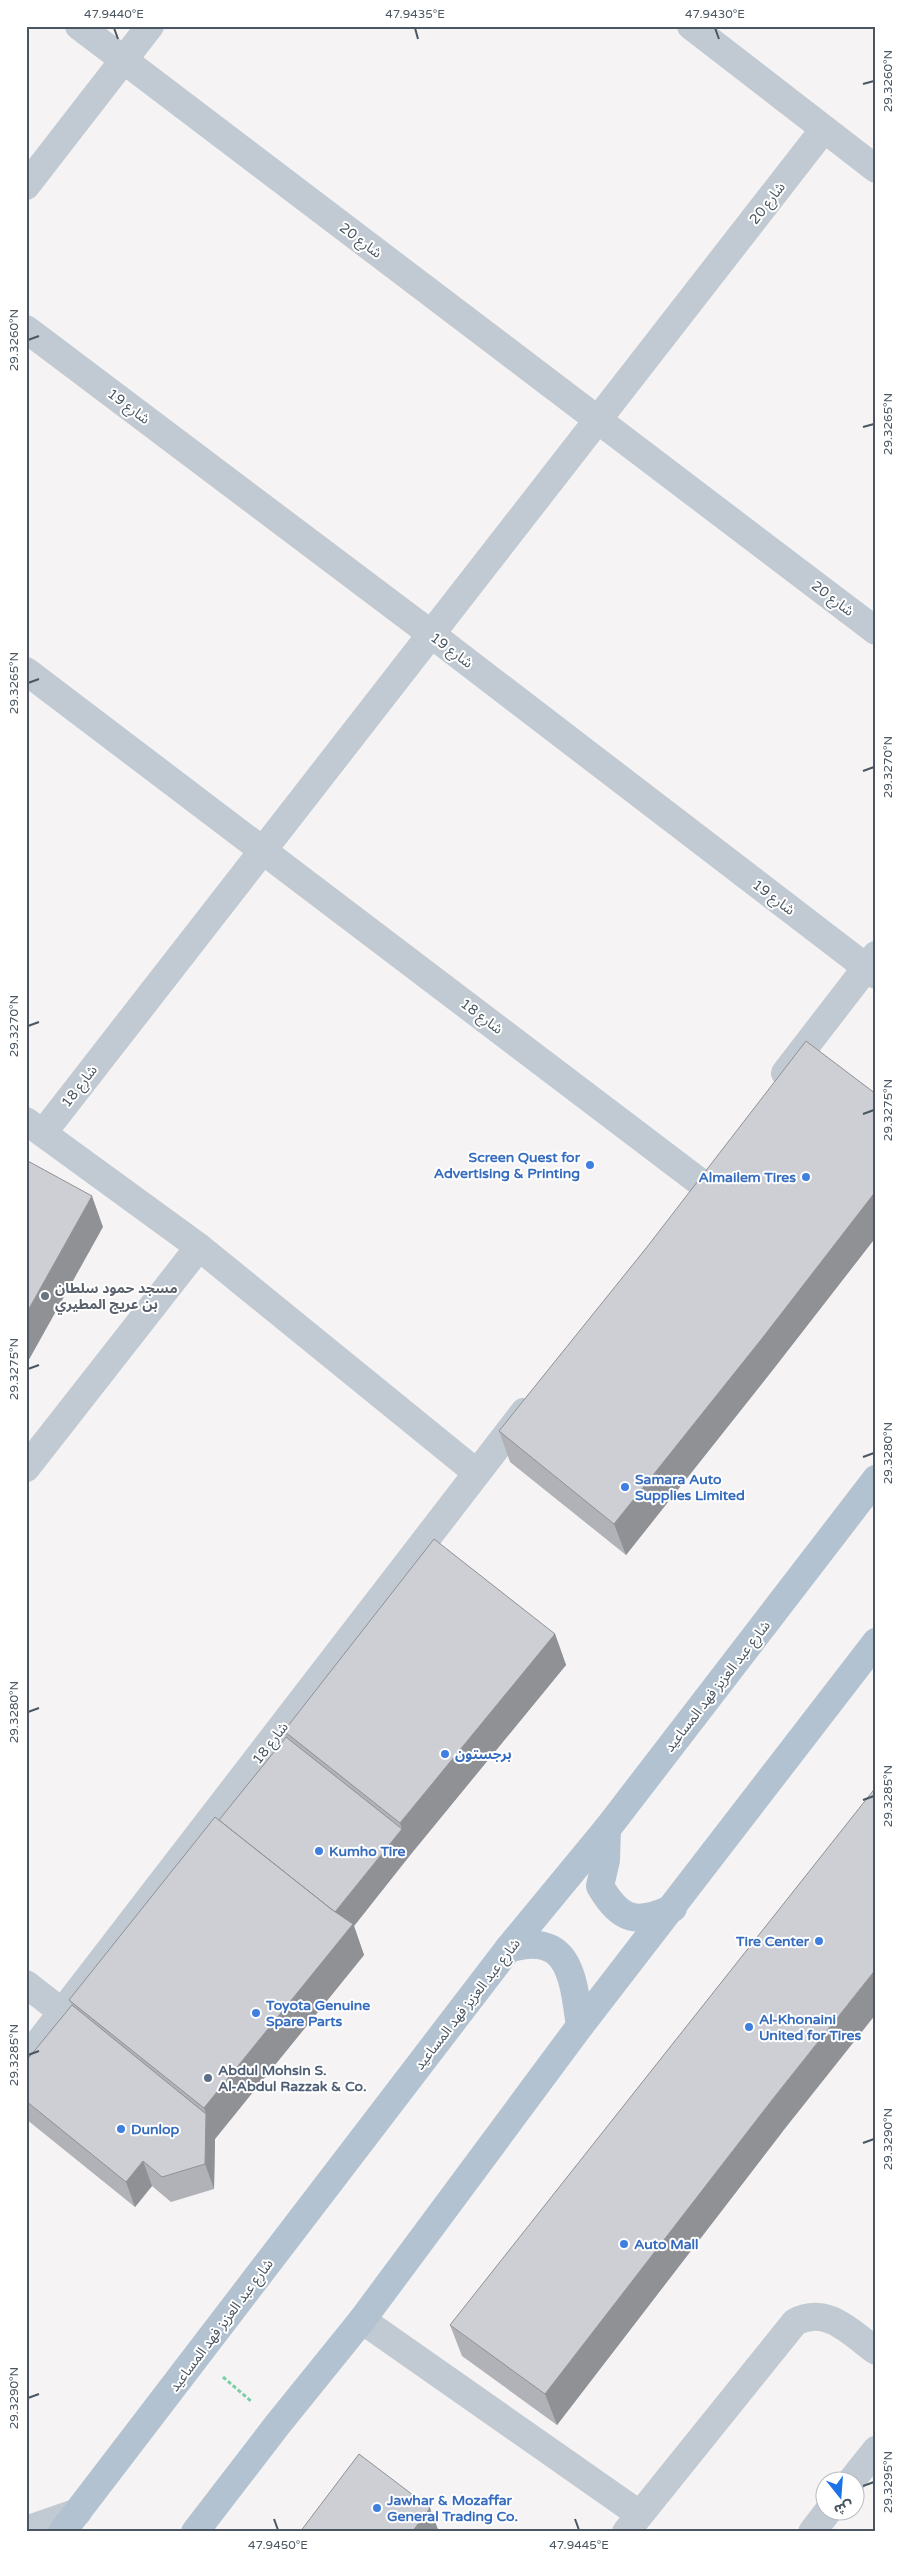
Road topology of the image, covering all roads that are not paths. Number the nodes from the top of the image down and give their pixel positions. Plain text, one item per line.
1 (79, 26) edge
2 (150, 26) edge
3 (691, 26) edge
4 (124, 61) junction
5 (824, 129) junction
6 (876, 168) edge
7 (26, 186) edge
8 (26, 329) edge
9 (599, 419) junction
10 (876, 631) edge
11 (431, 634) junction
12 (26, 671) edge
13 (263, 850) junction
14 (873, 966) edge
15 (772, 1091) edge
16 (34, 1127) edge
17 (718, 1160) edge
18 (701, 1183) junction
19 (682, 1206) edge
20 (199, 1247) junction
21 (538, 1395) edge
22 (26, 1468) edge
23 (477, 1473) junction
24 (876, 1479) edge
25 (876, 1642) edge
26 (607, 1829) junction
27 (673, 1908) junction
28 (508, 1949) junction
29 (26, 1984) edge
30 (62, 2012) junction
31 (580, 2026) junction
32 (26, 2058) edge
33 (362, 2320) junction
34 (876, 2351) edge
35 (876, 2450) edge
36 (860, 2470) edge
37 (821, 2520) edge
38 (70, 2522) edge
39 (632, 2523) edge
40 (26, 2530) edge
41 (195, 2532) edge
42 (812, 2532) edge

1 - 4 street, شارع 20
2 - 4 street
3 - 5 street
4 - 7 street
4 - 9 street, شارع 20
5 - 6 street
5 - 9 street, شارع 20
8 - 11 street, شارع 19
9 - 10 street, شارع 20
9 - 11 street, شارع 20
11 - 13 street, شارع 18
11 - 14 street, شارع 19
12 - 13 street, شارع 18
13 - 16 street, شارع 18
13 - 18 street, شارع 18
14 - 15 street
16 - 20 street, شارع 18
17 - 18 street
18 - 19 street
20 - 22 street
20 - 23 street, شارع 18
21 - 23 street, شارع 18
23 - 30 street, شارع 18
24 - 26 main road, شارع عبد العزيز فهد المساعيد
25 - 27 main road
26 - 27 main road
26 - 28 main road, شارع عبد العزيز فهد المساعيد
27 - 31 main road
28 - 31 main road
28 - 38 main road, شارع عبد العزيز فهد المساعيد
29 - 30 street
30 - 32 street, شارع 18
31 - 33 main road
33 - 39 street
33 - 41 main road
34 - 39 street
35 - 36 street
37 - 42 street
38 - 40 street

